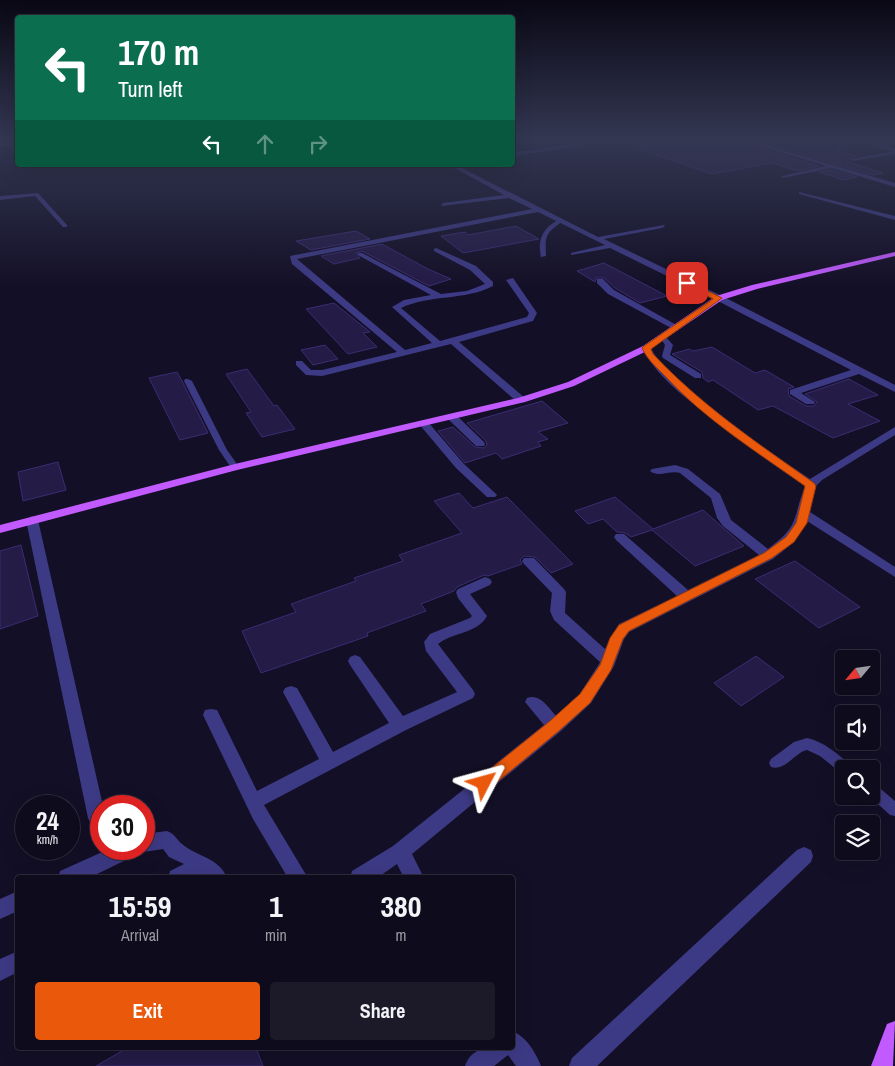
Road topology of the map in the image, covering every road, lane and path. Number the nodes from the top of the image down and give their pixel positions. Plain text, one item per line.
1 (498, 190) edge
2 (801, 193) dead end
3 (510, 196) junction
4 (0, 198) edge
5 (443, 205) dead end
6 (538, 210) junction
7 (895, 218) edge
8 (560, 221) junction
9 (65, 226) dead end
10 (662, 226) dead end
11 (596, 239) junction
12 (609, 246) junction
13 (436, 250) dead end
14 (360, 254) dead end
15 (573, 254) dead end
16 (895, 254) edge
17 (543, 256) dead end
18 (510, 280) dead end
19 (600, 281) dead end
20 (441, 296) junction
21 (719, 298) junction
22 (676, 327) junction
23 (664, 337) junction
24 (453, 340) junction
25 (438, 344) junction
26 (646, 348) junction
27 (402, 353) junction
28 (299, 363) dead end
29 (858, 371) junction
30 (698, 376) dead end
31 (188, 381) dead end
32 (895, 389) edge
33 (520, 400) junction
34 (810, 402) dead end
35 (452, 417) junction
36 (424, 424) junction
37 (895, 430) edge
38 (480, 444) dead end
39 (236, 467) junction
40 (656, 471) dead end
41 (811, 486) junction
42 (491, 495) dead end
43 (803, 513) junction
44 (32, 520) junction
45 (0, 529) edge
46 (620, 537) dead end
47 (768, 556) junction
48 (529, 561) dead end
49 (895, 573) edge
50 (484, 582) dead end
51 (687, 597) junction
52 (608, 660) junction
53 (355, 661) dead end
54 (291, 692) dead end
55 (533, 702) dead end
56 (211, 715) dead end
57 (400, 725) junction
58 (555, 726) junction
59 (835, 761) edge
60 (330, 762) junction
61 (776, 763) dead end
62 (92, 795) edge
63 (880, 796) edge
64 (254, 801) junction
65 (895, 810) edge
66 (155, 842) edge
67 (400, 852) junction
68 (804, 856) dead end
69 (105, 860) edge
70 (203, 864) junction
71 (73, 875) edge
72 (183, 875) edge
73 (215, 875) edge
74 (297, 875) edge
75 (364, 875) edge
76 (413, 875) edge
77 (15, 902) edge
78 (0, 909) edge
79 (15, 962) edge
80 (0, 970) edge
81 (895, 1032) edge
82 (515, 1046) edge
83 (496, 1050) edge
84 (476, 1066) edge
85 (530, 1066) edge
86 (580, 1066) edge
87 (882, 1066) edge

1 - 3 street
2 - 7 street
3 - 5 street
3 - 6 street
4 - 9 street
6 - 8 street
6 - 27 street
8 - 11 street
8 - 17 lane
10 - 11 street
11 - 12 street
12 - 15 street
12 - 21 street
13 - 20 street
14 - 20 street
16 - 21 main road
18 - 24 street
19 - 22 street
20 - 25 street
21 - 22 main road
21 - 29 street
22 - 23 main road
23 - 26 main road
23 - 30 lane
24 - 25 street
24 - 33 street
25 - 27 street
26 - 33 main road
26 - 41 street
27 - 28 street
29 - 32 street
29 - 34 street
31 - 39 lane
33 - 35 main road
35 - 36 main road
35 - 38 street
36 - 39 main road
36 - 42 street
37 - 41 street
39 - 44 main road
40 - 47 street
41 - 43 street
43 - 47 street
43 - 49 street
44 - 45 main road
44 - 62 street
46 - 51 street
47 - 51 street
48 - 52 street
50 - 57 street
51 - 52 street
52 - 58 street
53 - 57 street
54 - 60 street
55 - 58 street
56 - 64 street
57 - 60 street
58 - 67 street
59 - 61 lane
60 - 64 street
63 - 65 lane
64 - 74 street
66 - 70 street
67 - 75 street
67 - 76 street
68 - 86 street
69 - 71 street
70 - 72 street
70 - 73 street
77 - 78 street
79 - 80 street
81 - 87 main road
82 - 85 street
83 - 84 street

